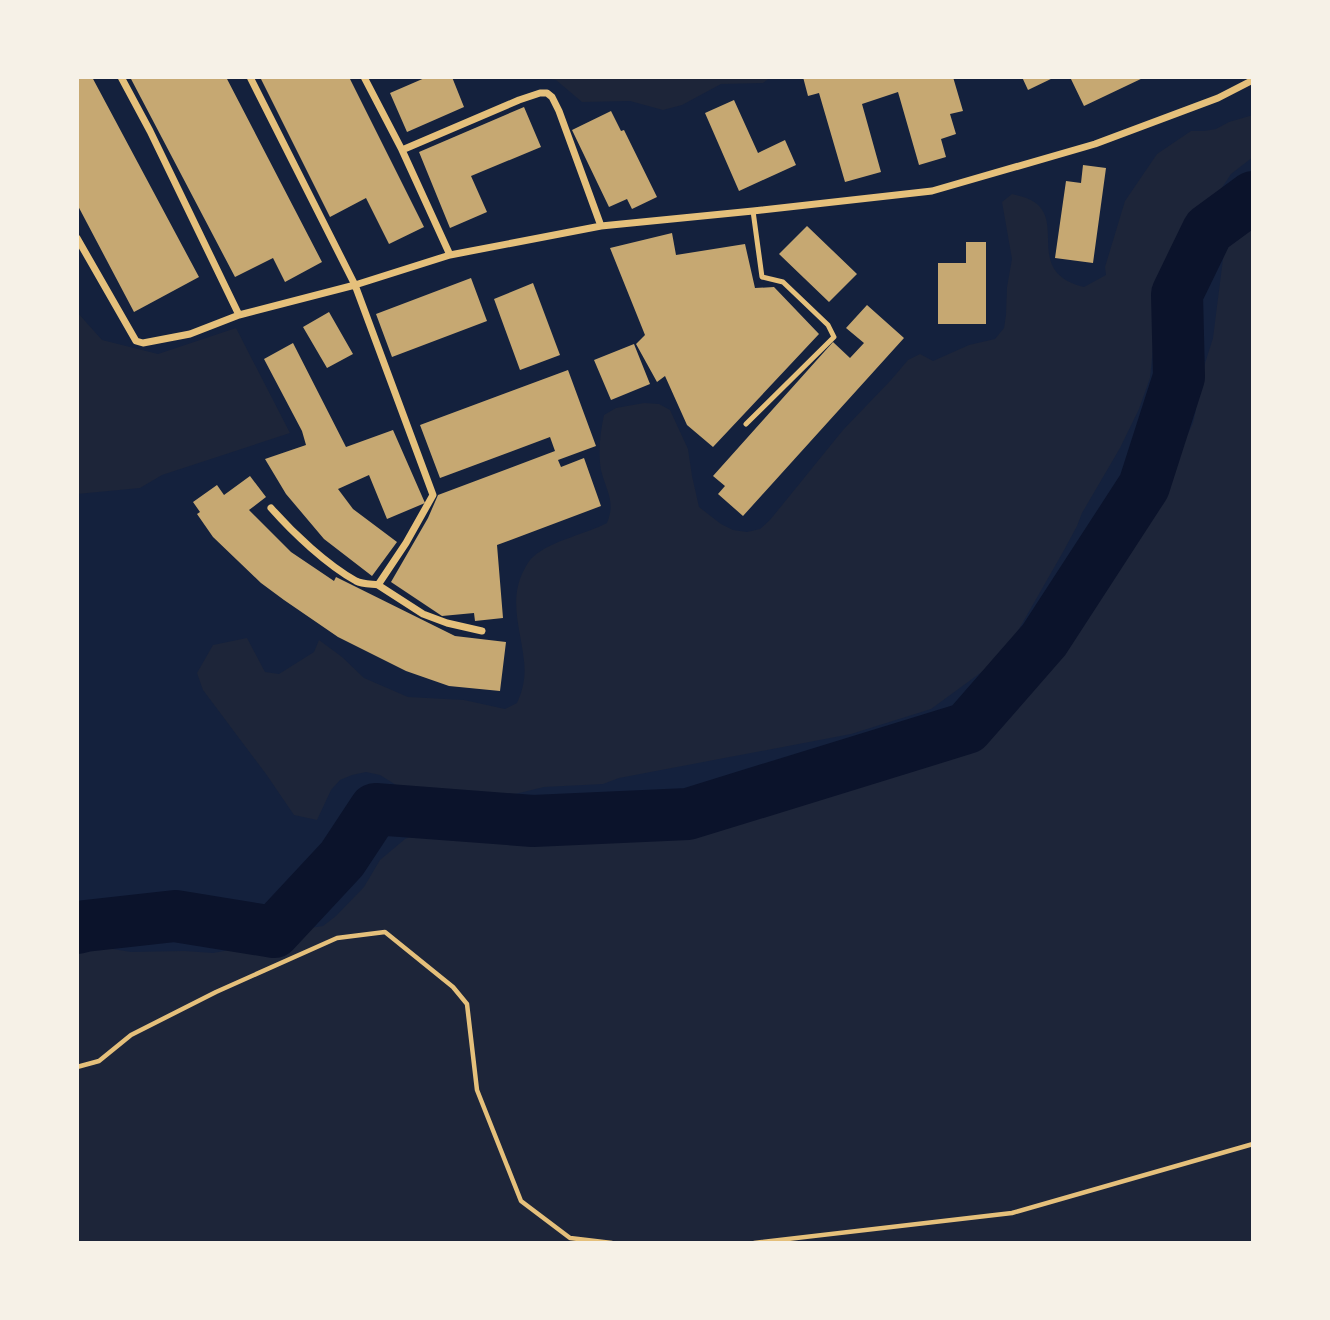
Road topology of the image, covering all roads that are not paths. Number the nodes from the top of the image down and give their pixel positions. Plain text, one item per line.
1 (121, 77) edge
2 (250, 77) edge
3 (364, 77) edge
4 (1253, 80) edge
5 (402, 150) junction
6 (753, 211) junction
7 (601, 226) junction
8 (77, 238) edge
9 (450, 255) junction
10 (355, 285) junction
11 (239, 315) junction
12 (746, 424) dead end
13 (271, 508) dead end
14 (378, 585) junction
15 (482, 631) dead end

1 - 11 street
2 - 10 street
3 - 5 street
4 - 6 street
5 - 7 street
5 - 9 street
6 - 7 street
6 - 12 lane
7 - 9 street
8 - 11 street
9 - 10 street
10 - 11 street
10 - 14 street
13 - 14 street
14 - 15 street

